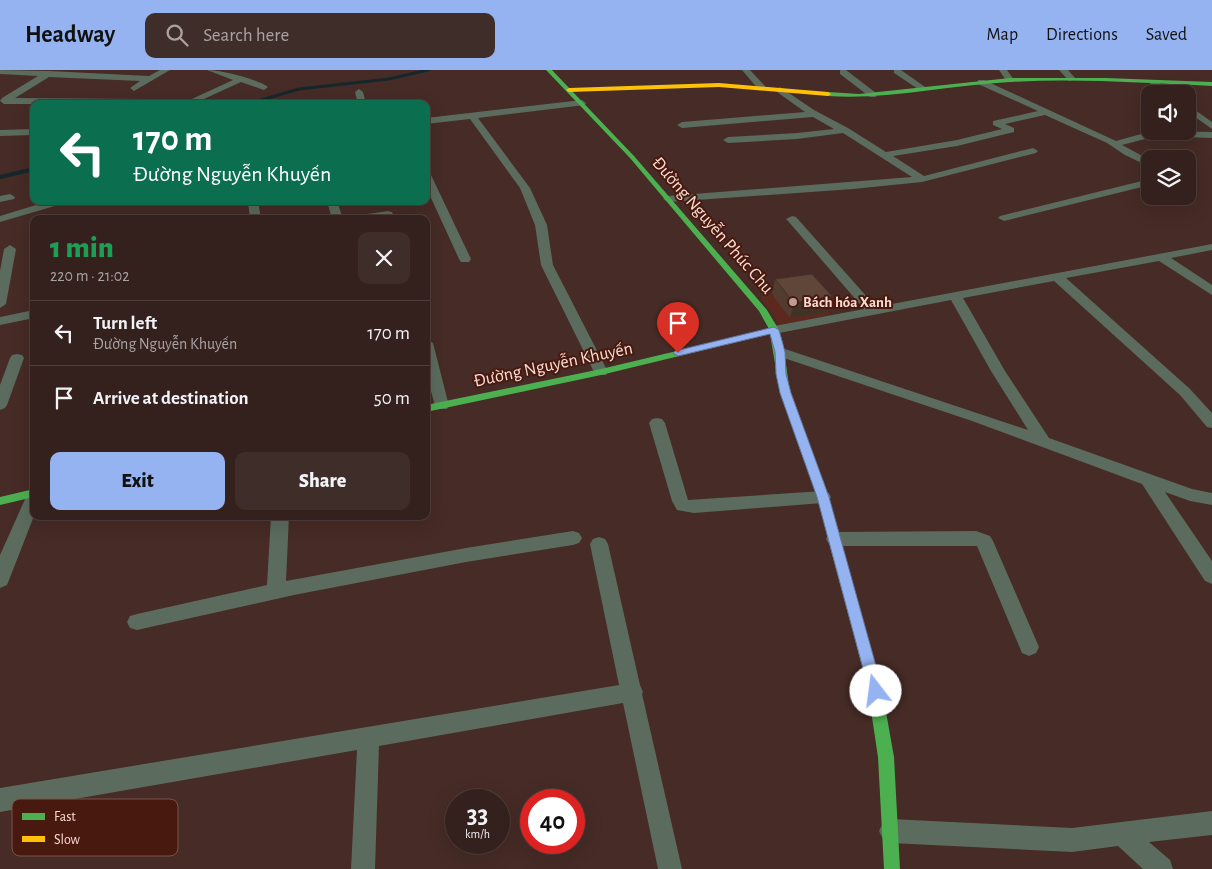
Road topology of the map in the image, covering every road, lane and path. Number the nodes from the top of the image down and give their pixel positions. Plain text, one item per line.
1 (166, 70) edge
2 (211, 70) edge
3 (549, 70) edge
4 (746, 70) edge
5 (1003, 70) edge
6 (1063, 70) edge
7 (897, 71) edge
8 (0, 72) edge
9 (51, 72) edge
10 (843, 72) dead end
11 (150, 79) junction
12 (242, 79) junction
13 (1072, 79) junction
14 (1010, 80) junction
15 (981, 82) junction
16 (1153, 82) junction
17 (1212, 84) edge
18 (1157, 85) edge
19 (264, 87) dead end
20 (134, 88) dead end
21 (762, 88) junction
22 (924, 89) junction
23 (569, 90) junction
24 (780, 90) junction
25 (359, 92) dead end
26 (873, 95) junction
27 (195, 100) edge
28 (361, 100) edge
29 (2, 103) edge
30 (30, 103) edge
31 (582, 103) junction
32 (1046, 112) junction
33 (815, 114) junction
34 (1196, 114) edge
35 (472, 115) junction
36 (430, 120) edge
37 (682, 125) dead end
38 (1212, 126) edge
39 (845, 130) junction
40 (30, 132) edge
41 (0, 133) edge
42 (1212, 134) edge
43 (728, 140) dead end
44 (1114, 144) junction
45 (1033, 151) dead end
46 (884, 154) junction
47 (1141, 159) edge
48 (922, 179) junction
49 (430, 184) edge
50 (1141, 184) edge
51 (668, 199) junction
52 (47, 205) edge
53 (1004, 218) dead end
54 (0, 219) edge
55 (792, 219) dead end
56 (1212, 248) edge
57 (10, 249) dead end
58 (1196, 250) junction
59 (1161, 257) junction
60 (1212, 258) edge
61 (466, 259) dead end
62 (1057, 277) junction
63 (1212, 291) edge
64 (956, 297) junction
65 (0, 304) edge
66 (872, 312) junction
67 (30, 315) edge
68 (0, 321) edge
69 (774, 330) junction
70 (780, 352) junction
71 (17, 358) dead end
72 (430, 359) edge
73 (601, 372) junction
74 (0, 405) edge
75 (442, 406) junction
76 (430, 408) edge
77 (657, 423) dead end
78 (1212, 423) edge
79 (1044, 442) junction
80 (1148, 480) junction
81 (30, 495) edge
82 (823, 497) junction
83 (1212, 499) edge
84 (0, 501) edge
85 (30, 506) edge
86 (280, 520) edge
87 (573, 538) dead end
88 (835, 538) junction
89 (599, 544) dead end
90 (1212, 576) edge
91 (0, 580) edge
92 (276, 591) junction
93 (137, 622) dead end
94 (1029, 647) dead end
95 (633, 692) junction
96 (368, 737) junction
97 (0, 800) edge
98 (1212, 823) edge
99 (891, 831) junction
100 (1122, 834) junction
101 (363, 869) edge
102 (670, 869) edge
103 (892, 869) edge
104 (1162, 869) edge

1 - 11 street
2 - 12 street
3 - 23 street, Đường Nguyễn Phúc Chu
4 - 21 street
5 - 14 street
6 - 13 street
7 - 22 street
8 - 9 street
9 - 11 street
9 - 29 street
10 - 26 street
11 - 20 street
12 - 19 street
12 - 27 street
13 - 14 street
13 - 16 street
14 - 15 street
15 - 22 street
15 - 32 street
16 - 17 street
16 - 18 street
21 - 23 street
21 - 24 street
22 - 26 street
23 - 31 street, Đường Nguyễn Phúc Chu
24 - 26 street
24 - 33 street
25 - 28 street
29 - 30 street
31 - 35 street
31 - 51 street, Đường Nguyễn Phúc Chu
32 - 44 street
32 - 46 street
33 - 37 street
33 - 39 street
34 - 38 street
35 - 36 street
35 - 73 street
39 - 43 street
39 - 46 street
40 - 41 street
42 - 44 street
44 - 47 street
45 - 48 street
46 - 48 street
48 - 51 street
49 - 61 street
50 - 53 street
51 - 69 street, Đường Nguyễn Phúc Chu
52 - 54 street
55 - 66 street
56 - 58 street
57 - 65 street
58 - 59 street
58 - 60 street
59 - 62 street
59 - 63 street
62 - 64 street
62 - 78 street
64 - 66 street
64 - 79 street
66 - 69 street
67 - 68 street
69 - 70 street, Đường Nguyễn Phúc Chu
69 - 73 street, Đường Nguyễn Khuyến
70 - 79 street
70 - 82 street, Đường Nguyễn Phúc Chu
71 - 74 street
72 - 75 street
73 - 75 street, Đường Nguyễn Khuyến
75 - 76 street, Đường Nguyễn Khuyến
77 - 82 street
79 - 80 street
80 - 83 street
80 - 90 street
81 - 84 street
82 - 88 street, Đường Nguyễn Phúc Chu
85 - 91 street
86 - 92 street
87 - 92 street
88 - 94 street
88 - 99 street, Đường Nguyễn Phúc Chu
89 - 95 street
92 - 93 street
95 - 96 street
95 - 102 street
96 - 97 street
96 - 101 street
98 - 100 street
99 - 100 street
99 - 103 street, Đường Nguyễn Phúc Chu
100 - 104 street

